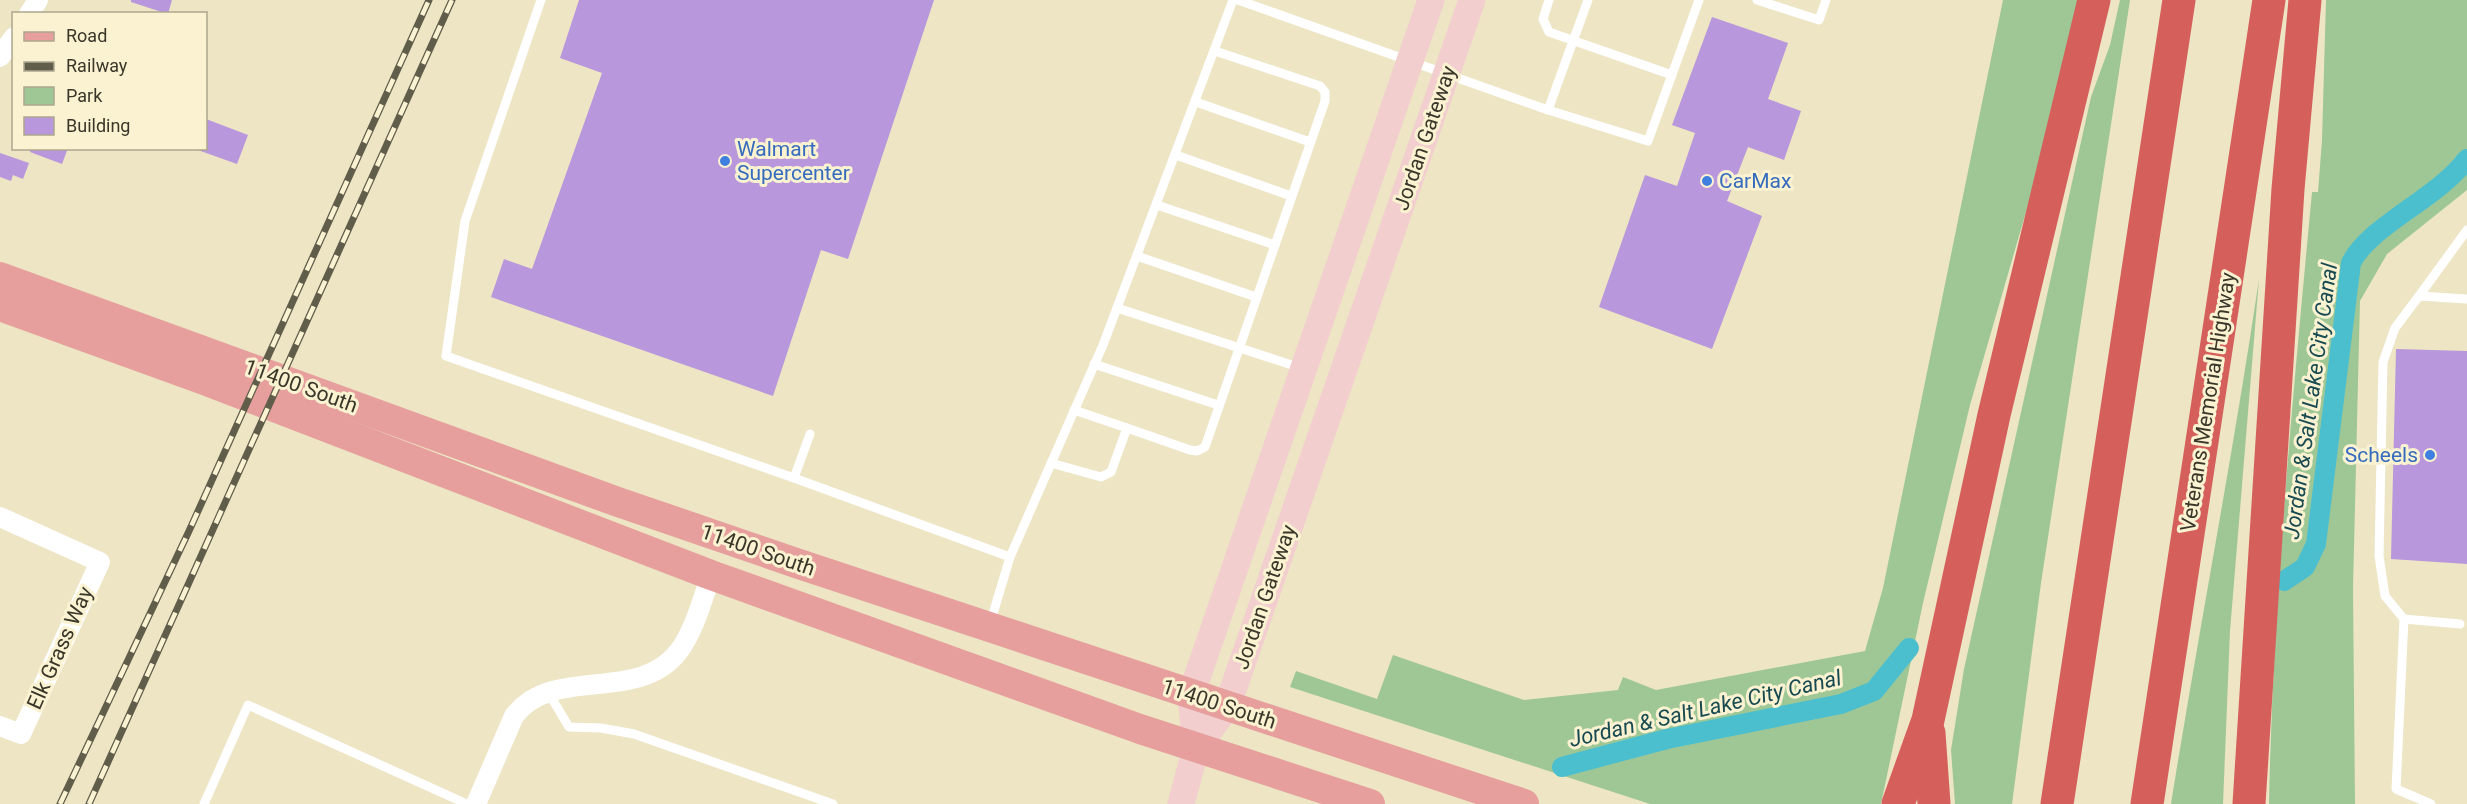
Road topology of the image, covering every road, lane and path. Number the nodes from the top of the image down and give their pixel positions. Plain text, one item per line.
1 (541, 0) edge
2 (1233, 0) edge
3 (1238, 0) edge
4 (1431, 0) edge
5 (1472, 0) edge
6 (1549, 0) edge
7 (1588, 0) edge
8 (1699, 0) edge
9 (1757, 0) edge
10 (1826, 0) edge
11 (2094, 0) edge
12 (2179, 0) edge
13 (2269, 0) edge
14 (2305, 0) edge
15 (12, 40) edge
16 (1573, 41) junction
17 (1215, 51) junction
18 (0, 57) edge
19 (1411, 60) junction
20 (1447, 74) junction
21 (1672, 75) junction
22 (1196, 102) junction
23 (1548, 110) junction
24 (1310, 142) junction
25 (1176, 155) junction
26 (1292, 196) junction
27 (1157, 206) junction
28 (2467, 230) edge
29 (1275, 245) junction
30 (1137, 256) junction
31 (0, 277) edge
32 (2419, 296) junction
33 (1256, 297) junction
34 (2467, 298) edge
35 (0, 306) edge
36 (1117, 308) junction
37 (1238, 347) junction
38 (1094, 364) junction
39 (209, 367) junction
40 (1303, 369) junction
41 (1218, 405) junction
42 (1074, 410) junction
43 (1127, 428) junction
44 (810, 434) dead end
45 (1051, 463) junction
46 (794, 478) junction
47 (0, 517) edge
48 (1010, 557) junction
49 (711, 575) junction
50 (2404, 619) junction
51 (2460, 624) dead end
52 (990, 627) junction
53 (548, 692) junction
54 (1191, 695) junction
55 (1227, 707) junction
56 (1928, 720) junction
57 (0, 726) edge
58 (1196, 748) junction
59 (1902, 796) edge
60 (204, 804) edge
61 (467, 804) edge
62 (476, 804) edge
63 (833, 804) edge
64 (1181, 804) edge
65 (1370, 804) edge
66 (1524, 804) edge
67 (1934, 804) edge
68 (2057, 804) edge
69 (2147, 804) edge
70 (2249, 804) edge
71 (2431, 804) edge

1 - 46 lane
2 - 17 lane
3 - 19 lane
4 - 19 main road, Jordan Gateway
5 - 20 main road, Jordan Gateway
6 - 16 lane
7 - 16 lane
8 - 21 lane
9 - 10 lane
11 - 56 highway
12 - 68 highway
13 - 69 highway, Veterans Memorial Highway
14 - 70 highway
15 - 18 street
16 - 21 lane
16 - 23 lane
17 - 22 lane
17 - 24 lane
19 - 20 lane
19 - 40 main road, Jordan Gateway
20 - 23 lane
20 - 55 main road, Jordan Gateway
21 - 23 lane
22 - 24 lane
22 - 25 lane
24 - 26 lane
25 - 26 lane
25 - 27 lane
26 - 29 lane
27 - 29 lane
27 - 30 lane
28 - 32 lane
29 - 33 lane
30 - 33 lane
30 - 36 lane
31 - 39 main road, 11400 South
32 - 34 lane
32 - 50 lane
33 - 37 lane
35 - 39 main road, 11400 South
36 - 37 lane
36 - 38 lane
37 - 40 lane
37 - 41 lane
38 - 41 lane
38 - 42 lane
39 - 49 main road, 11400 South
39 - 52 main road, 11400 South
40 - 54 main road, Jordan Gateway
41 - 43 lane
42 - 43 lane
42 - 45 lane
43 - 45 lane
44 - 46 lane
45 - 48 lane
46 - 48 lane
47 - 57 street, Elk Grass Way
48 - 52 lane
49 - 53 street
49 - 58 main road, 11400 South
50 - 51 lane
50 - 71 lane
52 - 54 main road, 11400 South
53 - 62 street
53 - 63 lane
54 - 55 main road, 11400 South
54 - 58 main road, Jordan Gateway
55 - 58 main road, Jordan Gateway
55 - 66 main road, 11400 South
56 - 59 highway
56 - 67 highway
58 - 64 main road
58 - 65 main road, 11400 South
60 - 61 lane

